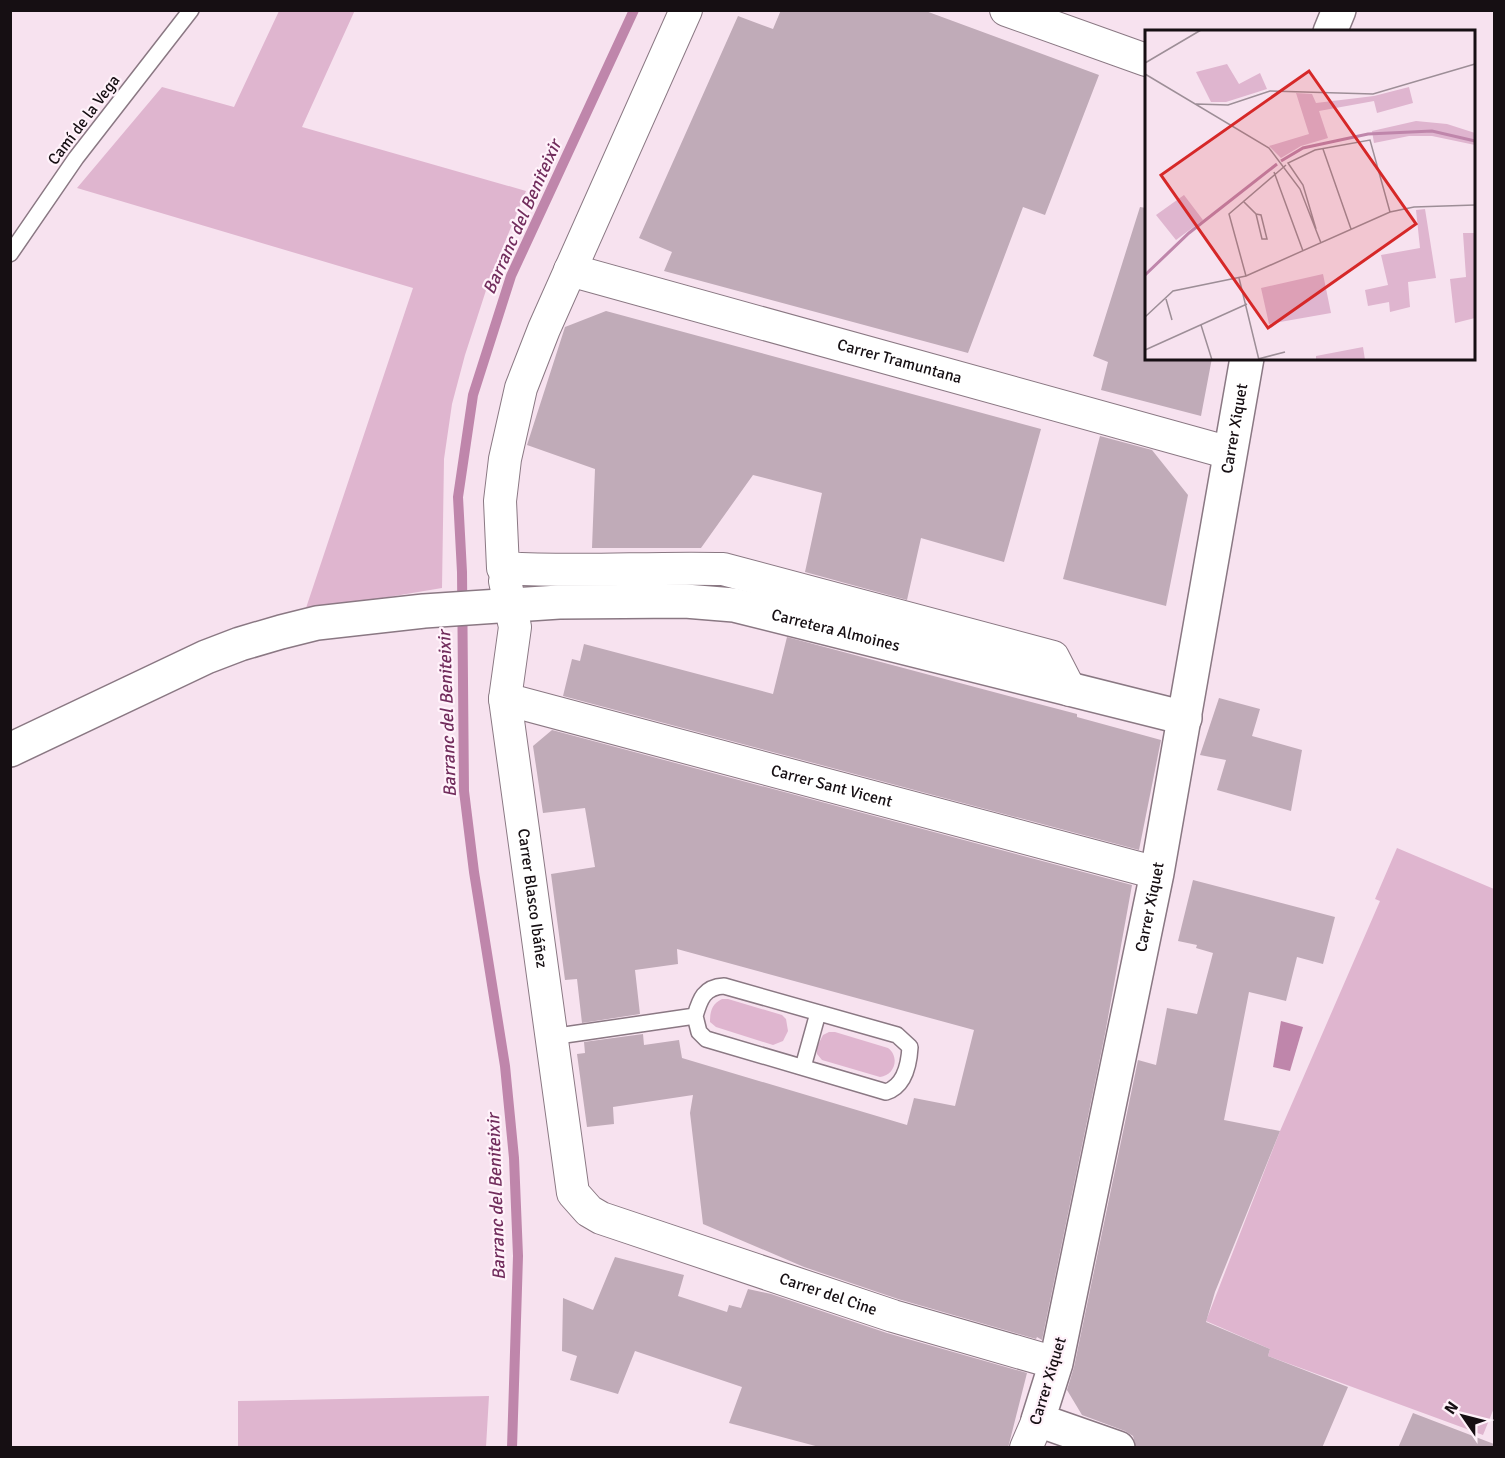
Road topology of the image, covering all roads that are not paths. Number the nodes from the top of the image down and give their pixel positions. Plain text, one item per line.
1 (191, 10) edge
2 (686, 10) edge
3 (1006, 10) edge
4 (1339, 10) edge
5 (1331, 30) edge
6 (1145, 60) edge
7 (10, 254) edge
8 (570, 270) junction
9 (1247, 360) edge
10 (1230, 453) junction
11 (503, 568) junction
12 (511, 606) junction
13 (1070, 690) junction
14 (505, 699) junction
15 (1185, 718) junction
16 (10, 750) edge
17 (1157, 873) junction
18 (818, 1013) junction
19 (695, 1016) junction
20 (551, 1038) junction
21 (803, 1067) junction
22 (601, 1218) joint
23 (1056, 1363) junction
24 (1032, 1434) edge
25 (1118, 1448) edge

1 - 7 lane, Camí de la Vega
2 - 8 street, Carrer Blasco Ibáñez
3 - 6 street
4 - 5 street
8 - 10 street, Carrer Tramuntana
8 - 11 street, Carrer Blasco Ibáñez
9 - 10 street, Carrer Xiquet
10 - 15 street, Carrer Xiquet
11 - 12 street, Carrer Blasco Ibáñez
11 - 13 street
12 - 13 street, Carretera Almoines
12 - 14 street, Carrer Blasco Ibáñez
12 - 16 street, Carretera Almoines
13 - 15 street, Carretera Almoines
14 - 17 street, Carrer Sant Vicent
14 - 20 street, Carrer Blasco Ibáñez
15 - 17 street, Carrer Xiquet
17 - 23 street, Carrer Xiquet
18 - 19 lane
18 - 21 lane
18 - 21 lane
19 - 20 lane
19 - 21 lane
20 - 22 street, Carrer Blasco Ibáñez
22 - 23 street, Carrer del Cine
23 - 24 street, Carrer Xiquet
24 - 25 street

